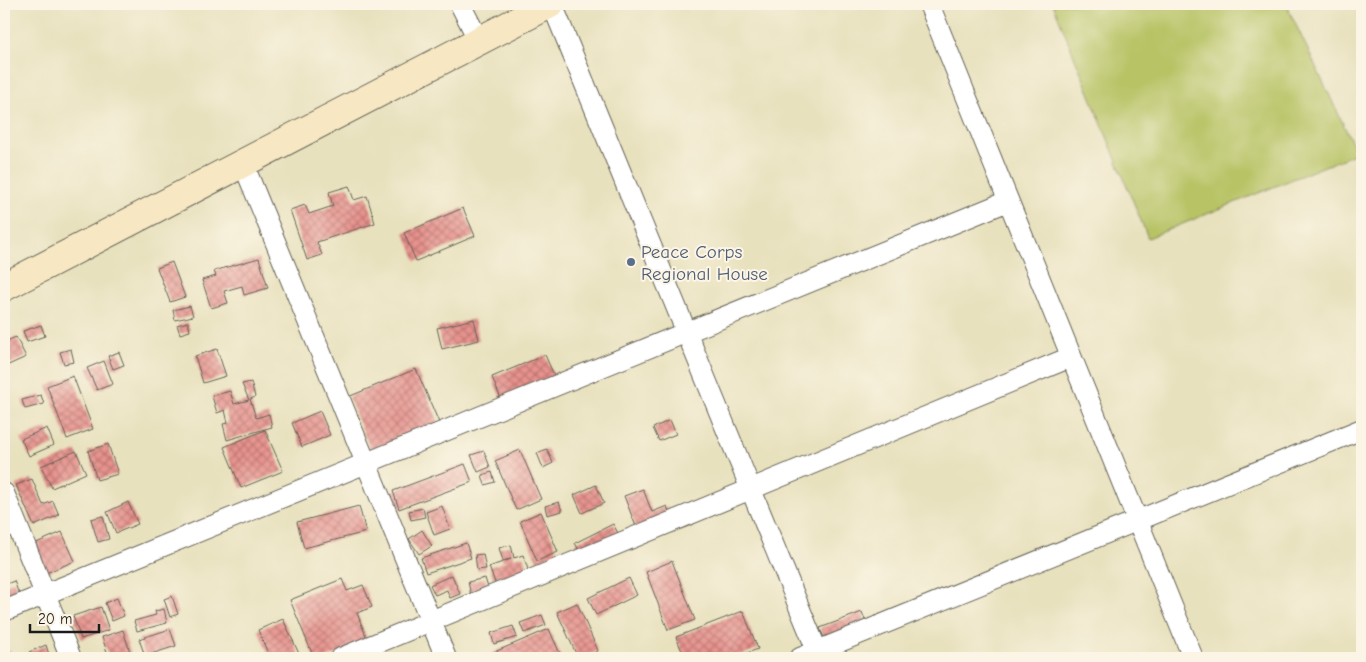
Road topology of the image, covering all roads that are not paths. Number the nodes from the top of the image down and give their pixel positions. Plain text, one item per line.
1 (460, 4) edge
2 (551, 4) edge
3 (929, 4) edge
4 (479, 41) junction
5 (243, 163) junction
6 (1008, 201) junction
7 (4, 286) edge
8 (686, 333) junction
9 (1071, 357) junction
10 (1362, 429) edge
11 (366, 463) junction
12 (750, 489) junction
13 (4, 493) edge
14 (1137, 521) junction
15 (45, 594) junction
16 (4, 611) edge
17 (431, 621) junction
18 (812, 656) edge
19 (71, 658) edge
20 (341, 658) edge
21 (446, 658) edge
22 (1193, 658) edge

1 - 4 street
2 - 4 main road
2 - 8 street
3 - 6 street
4 - 5 main road
5 - 7 main road
5 - 11 street
6 - 8 street
6 - 9 street
8 - 11 street
8 - 12 street
9 - 12 street
9 - 14 street
10 - 14 street
11 - 15 street
11 - 17 street
12 - 17 street
12 - 18 street
13 - 15 street
14 - 18 street
14 - 22 street
15 - 16 street
15 - 19 street
17 - 20 street
17 - 21 street

